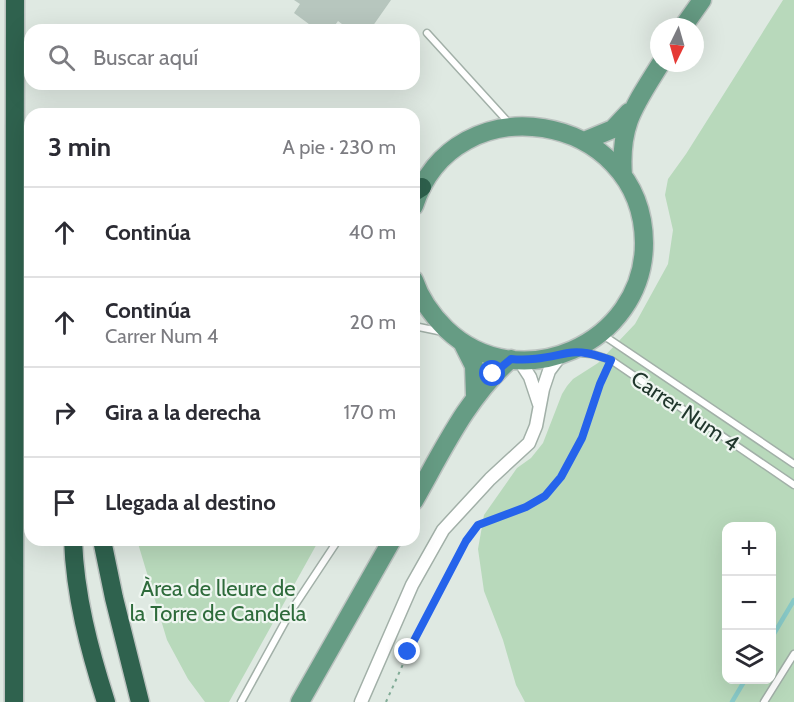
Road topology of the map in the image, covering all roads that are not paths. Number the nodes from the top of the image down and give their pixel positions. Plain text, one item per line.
1 (15, 0) edge
2 (702, 0) edge
3 (689, 18) edge
4 (427, 33) dead end
5 (656, 72) edge
6 (633, 109) junction
7 (512, 126) junction
8 (584, 141) junction
9 (623, 176) junction
10 (420, 186) edge
11 (420, 293) edge
12 (420, 328) edge
13 (601, 334) junction
14 (457, 338) junction
15 (565, 354) junction
16 (515, 360) junction
17 (476, 395) junction
18 (540, 408) junction
19 (794, 464) edge
20 (794, 485) edge
21 (420, 491) edge
22 (73, 546) edge
23 (103, 546) edge
24 (334, 546) edge
25 (389, 546) edge
26 (794, 654) edge
27 (14, 702) edge
28 (106, 702) edge
29 (140, 702) edge
30 (241, 702) edge
31 (300, 702) edge
32 (361, 702) edge
33 (764, 702) edge

1 - 27 highway
2 - 3 main road
4 - 7 lane
5 - 6 main road
6 - 8 main road
6 - 9 main road
7 - 8 main road
7 - 10 main road
8 - 9 main road
9 - 13 main road
11 - 14 main road
12 - 14 lane
13 - 15 main road
13 - 19 lane, Carrer Num 4
14 - 16 main road
14 - 17 main road
15 - 16 main road
15 - 18 street
15 - 20 lane, Carrer Num 4
16 - 17 main road
16 - 18 street
17 - 21 main road
18 - 32 street
22 - 28 highway
23 - 29 highway
24 - 30 lane
25 - 31 main road
26 - 33 lane

